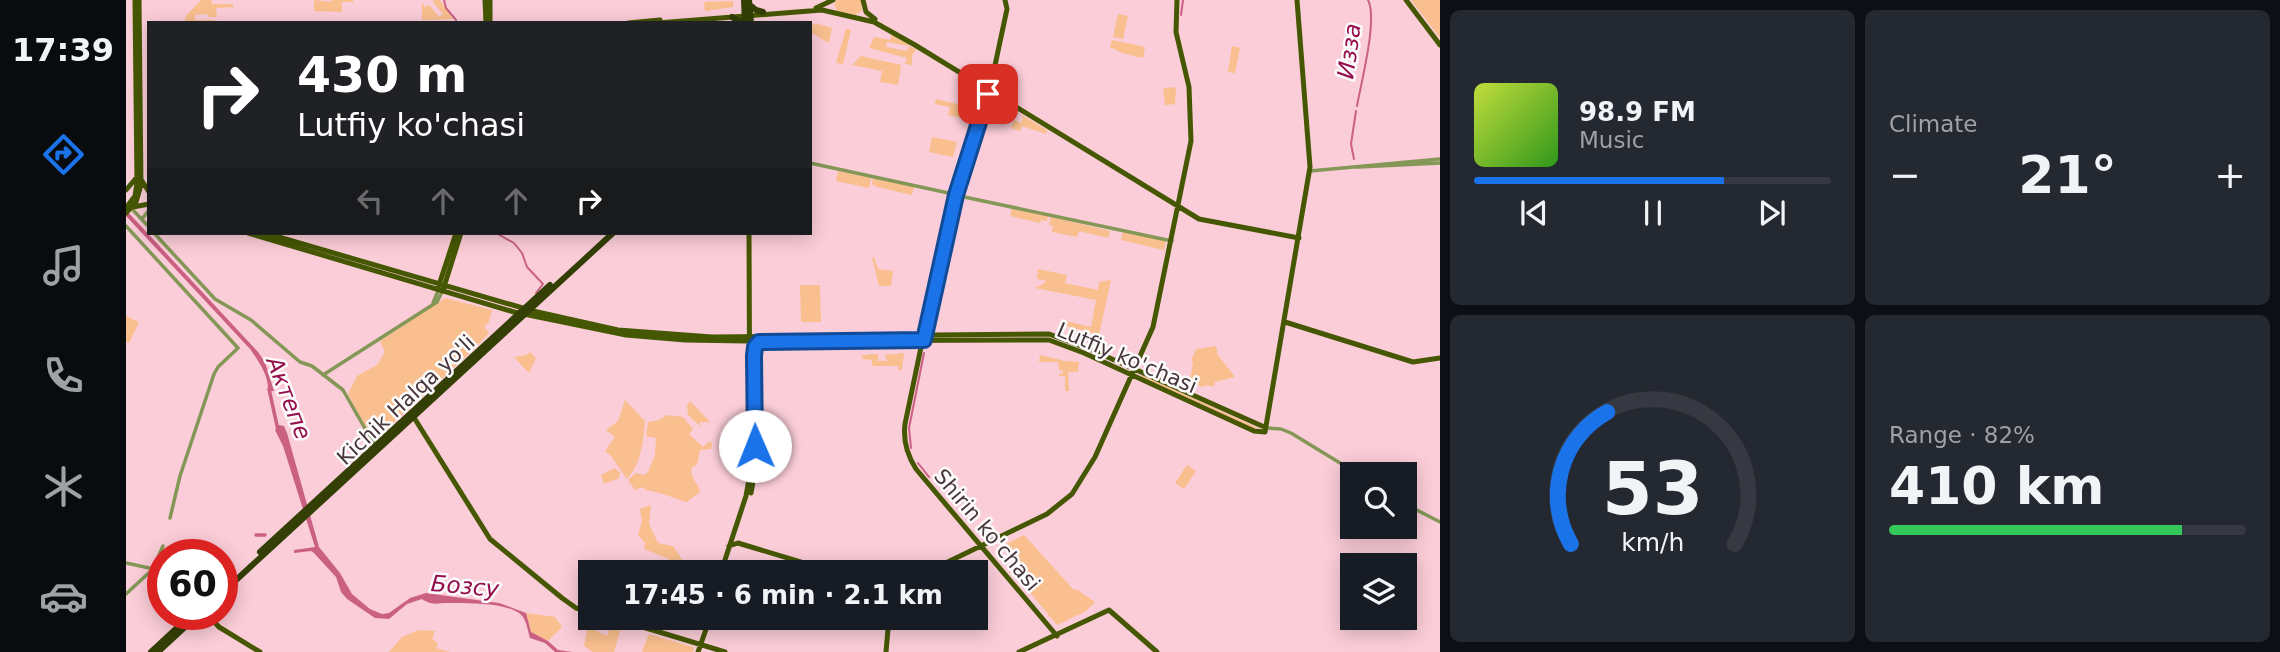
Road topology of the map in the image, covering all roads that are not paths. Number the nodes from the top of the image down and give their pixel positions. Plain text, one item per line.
1 (137, 0) edge
2 (487, 0) edge
3 (833, 0) edge
4 (863, 0) edge
5 (1006, 0) edge
6 (1178, 0) edge
7 (1297, 0) edge
8 (1407, 0) edge
9 (748, 1) edge
10 (864, 8) junction
11 (804, 10) junction
12 (763, 12) junction
13 (838, 13) junction
14 (732, 17) joint
15 (856, 17) junction
16 (747, 18) edge
17 (488, 21) edge
18 (676, 21) edge
19 (683, 21) edge
20 (141, 43) edge
21 (1440, 44) edge
22 (989, 89) junction
23 (1440, 161) edge
24 (812, 163) edge
25 (1310, 171) junction
26 (139, 176) junction
27 (147, 189) edge
28 (126, 190) edge
29 (954, 194) junction
30 (147, 204) edge
31 (1177, 205) junction
32 (128, 208) edge
33 (147, 212) edge
34 (143, 220) junction
35 (147, 225) edge
36 (127, 229) edge
37 (156, 235) edge
38 (255, 235) edge
39 (271, 235) edge
40 (457, 235) edge
41 (605, 235) edge
42 (611, 235) edge
43 (751, 236) edge
44 (1299, 237) junction
45 (1171, 241) junction
46 (381, 270) junction
47 (557, 281) junction
48 (441, 289) junction
49 (524, 311) junction
50 (1285, 322) junction
51 (752, 327) junction
52 (741, 337) junction
53 (924, 337) junction
54 (685, 338) junction
55 (763, 338) junction
56 (751, 339) junction
57 (754, 356) junction
58 (1440, 357) edge
59 (1409, 360) junction
60 (1133, 373) junction
61 (323, 375) junction
62 (413, 415) junction
63 (1264, 429) junction
64 (753, 445) junction
65 (374, 446) junction
66 (1340, 463) edge
67 (327, 494) junction
68 (1417, 510) edge
69 (170, 518) dead end
70 (1440, 522) edge
71 (734, 543) junction
72 (983, 547) junction
73 (728, 560) edge
74 (791, 560) edge
75 (955, 560) edge
76 (126, 563) edge
77 (147, 568) edge
78 (147, 575) edge
79 (238, 576) edge
80 (126, 594) edge
81 (578, 606) edge
82 (177, 630) edge
83 (180, 630) edge
84 (224, 630) edge
85 (645, 630) edge
86 (648, 630) edge
87 (704, 630) edge
88 (888, 630) edge
89 (1057, 636) junction
90 (166, 642) junction
91 (698, 647) edge
92 (151, 652) edge
93 (158, 652) edge
94 (260, 652) edge
95 (719, 652) edge
96 (725, 652) edge
97 (886, 652) edge
98 (1021, 652) edge
99 (1157, 652) edge

1 - 20 main road
2 - 17 main road
3 - 11 main road
3 - 13 main road
4 - 10 main road
5 - 22 main road, Shirin ko'chasi
6 - 31 main road
6 - 31 main road
7 - 25 main road
8 - 21 main road
9 - 12 highway
9 - 16 highway
10 - 15 main road
10 - 22 main road
11 - 12 main road
11 - 13 main road
11 - 16 main road
12 - 16 main road
13 - 15 main road
14 - 16 highway
14 - 19 main road
15 - 22 main road
16 - 18 main road
20 - 26 main road
22 - 29 main road, Shirin ko'chasi
22 - 31 main road
23 - 25 street
24 - 29 street
25 - 44 main road
26 - 27 main road
26 - 28 main road
26 - 32 main road
29 - 45 street
29 - 53 main road, Shirin ko'chasi
30 - 32 main road
31 - 44 main road
31 - 45 main road
32 - 34 street
33 - 34 street
34 - 35 street
36 - 69 street
37 - 61 street
38 - 46 main road, Lutfiy ko'chasi
39 - 46 main road, Lutfiy ko'chasi
40 - 48 main road
41 - 47 highway, Kichik Halqa yo'li
42 - 47 highway, Kichik Halqa yo'li
43 - 51 main road
44 - 50 main road
45 - 60 main road
46 - 48 main road, Lutfiy ko'chasi
46 - 48 main road, Lutfiy ko'chasi
47 - 49 highway, Kichik Halqa yo'li
48 - 49 main road, Lutfiy ko'chasi
48 - 49 main road, Lutfiy ko'chasi
48 - 61 street
49 - 54 main road, Lutfiy ko'chasi
49 - 62 highway, Kichik Halqa yo'li
50 - 59 main road
50 - 63 main road
51 - 52 main road
51 - 55 main road
51 - 56 main road
52 - 54 main road, Lutfiy ko'chasi
52 - 56 main road, Lutfiy ko'chasi
53 - 55 main road, Lutfiy ko'chasi
53 - 60 main road, Lutfiy ko'chasi
53 - 72 main road, Shirin ko'chasi
54 - 56 main road, Lutfiy ko'chasi
55 - 56 main road, Lutfiy ko'chasi
55 - 57 main road
56 - 57 main road
56 - 64 main road
57 - 64 main road
58 - 59 main road
58 - 59 main road
60 - 63 main road, Lutfiy ko'chasi
60 - 72 main road
61 - 65 street
62 - 65 highway, Kichik Halqa yo'li
62 - 67 highway, Kichik Halqa yo'li
62 - 81 main road
63 - 66 street
64 - 71 main road
65 - 67 highway, Kichik Halqa yo'li
67 - 79 highway, Kichik Halqa yo'li
68 - 70 street
71 - 73 main road
71 - 74 main road
72 - 75 main road
72 - 89 main road, Shirin ko'chasi
76 - 77 street
78 - 80 street
82 - 90 highway
83 - 90 highway
84 - 94 main road
85 - 91 main road
86 - 91 main road
87 - 91 main road
88 - 97 main road
89 - 98 main road
89 - 99 main road
90 - 92 highway
90 - 93 highway
91 - 95 main road
91 - 96 main road

